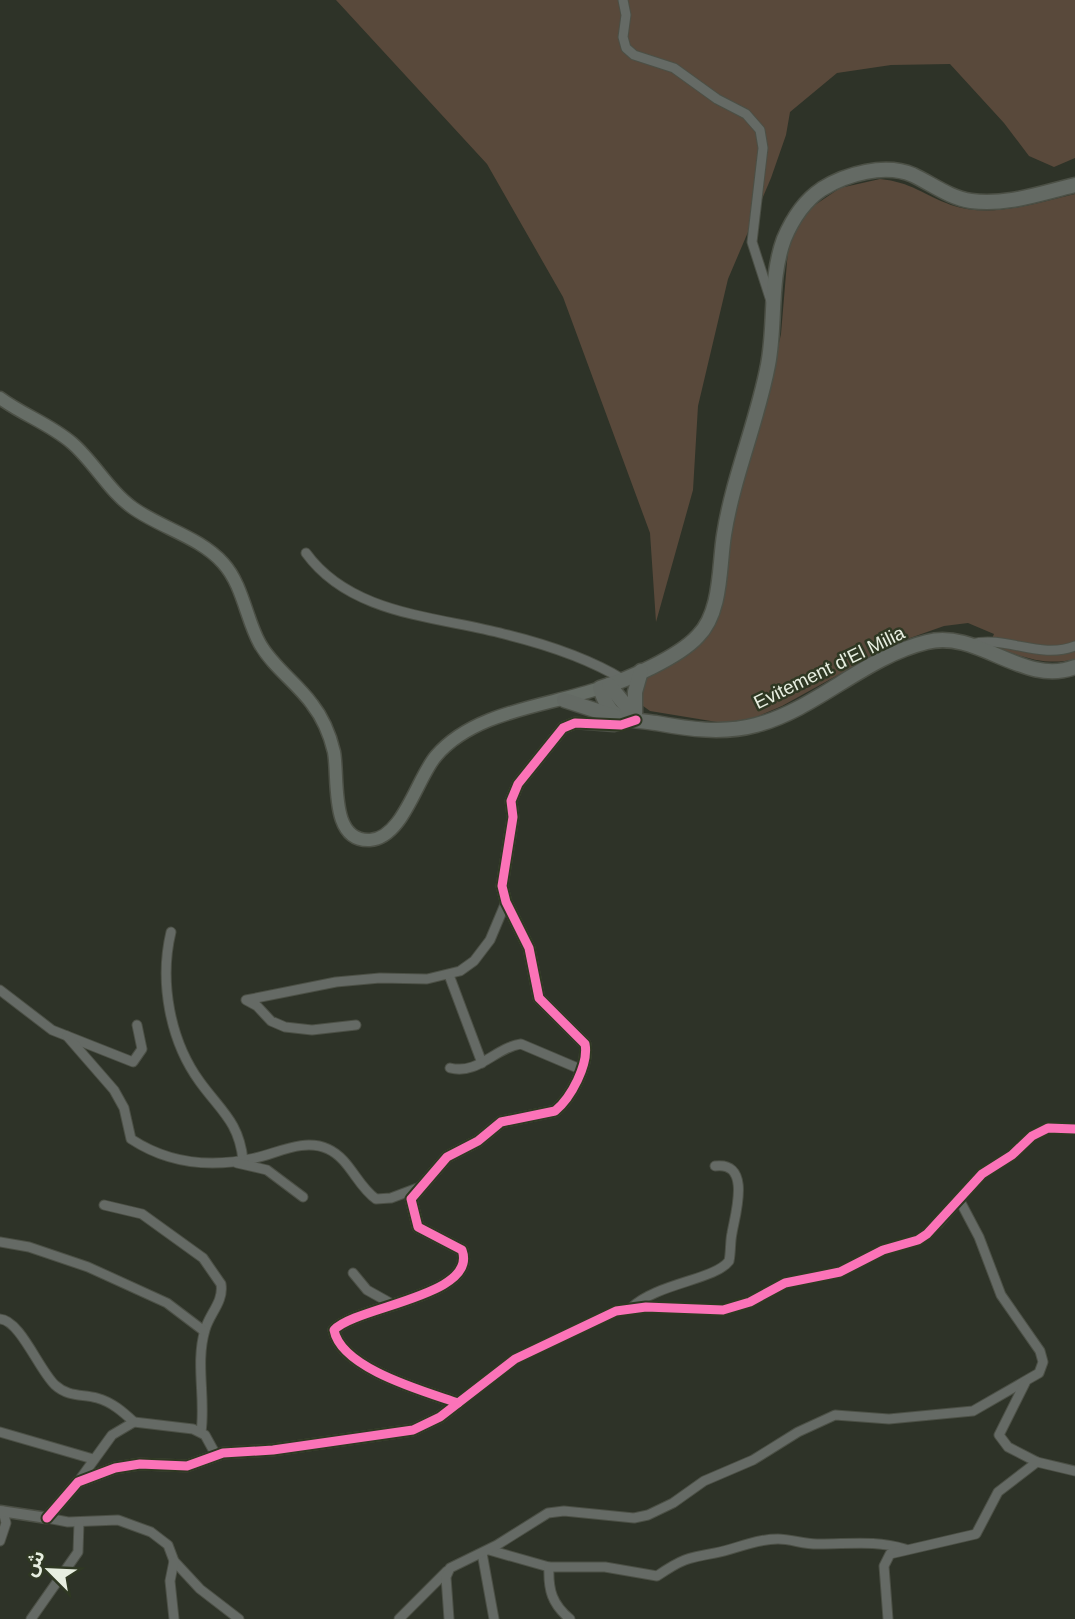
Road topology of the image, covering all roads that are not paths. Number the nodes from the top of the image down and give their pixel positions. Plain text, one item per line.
1 (623, 0) edge
2 (1075, 185) edge
3 (773, 306) junction
4 (0, 398) edge
5 (306, 553) dead end
6 (970, 645) junction
7 (1075, 646) edge
8 (1075, 667) edge
9 (641, 671) junction
10 (624, 680) junction
11 (605, 686) junction
12 (564, 700) junction
13 (620, 718) junction
14 (636, 718) junction
15 (506, 902) junction
16 (171, 932) dead end
17 (449, 975) junction
18 (0, 990) edge
19 (137, 1025) dead end
20 (356, 1025) dead end
21 (67, 1036) junction
22 (482, 1063) junction
23 (450, 1068) dead end
24 (580, 1069) junction
25 (1075, 1129) edge
26 (243, 1160) junction
27 (230, 1161) junction
28 (715, 1166) dead end
29 (425, 1185) junction
30 (303, 1197) dead end
31 (960, 1201) junction
32 (104, 1205) dead end
33 (0, 1242) edge
34 (353, 1273) dead end
35 (392, 1304) junction
36 (631, 1308) junction
37 (0, 1319) edge
38 (204, 1331) junction
39 (1026, 1382) junction
40 (458, 1403) junction
41 (134, 1422) junction
42 (0, 1432) edge
43 (201, 1433) junction
44 (216, 1455) junction
45 (93, 1459) junction
46 (1038, 1462) junction
47 (1075, 1471) edge
48 (78, 1482) junction
49 (2, 1511) edge
50 (47, 1518) junction
51 (79, 1522) junction
52 (0, 1541) edge
53 (905, 1549) junction
54 (486, 1551) junction
55 (174, 1561) junction
56 (550, 1567) junction
57 (448, 1570) junction
58 (31, 1619) edge
59 (174, 1619) edge
60 (239, 1619) edge
61 (399, 1619) edge
62 (449, 1619) edge
63 (494, 1619) edge
64 (570, 1619) edge
65 (888, 1619) edge

1 - 3 street
2 - 3 main road
3 - 9 main road
4 - 12 main road
5 - 10 street
6 - 7 street
6 - 8 main road, Evitement d'El Milia
6 - 14 main road, Evitement d'El Milia
9 - 10 main road
9 - 14 main road
10 - 11 main road
11 - 12 main road
11 - 13 main road
11 - 14 main road
12 - 13 main road, Evitement d'El Milia
13 - 14 main road, Evitement d'El Milia
14 - 15 street
15 - 17 street
15 - 24 street
16 - 26 street
17 - 20 street
17 - 22 street
18 - 21 street
19 - 21 street
21 - 27 street
22 - 23 street
22 - 24 street
24 - 29 street
25 - 31 street
26 - 27 street
26 - 29 street
27 - 30 street
28 - 36 street
29 - 35 street
31 - 36 street
31 - 39 street
32 - 38 street
33 - 38 street
34 - 35 street
35 - 40 street
36 - 40 street
37 - 41 street
38 - 43 street
39 - 46 street
39 - 54 street
40 - 44 street
41 - 43 street
41 - 45 street
42 - 45 street
43 - 44 street
44 - 48 street
45 - 48 street
46 - 47 street
46 - 53 street
48 - 50 street
49 - 50 street
49 - 52 street
50 - 51 street
51 - 55 street
51 - 58 street
53 - 56 street
53 - 65 street
54 - 56 street
54 - 57 street
54 - 63 street
55 - 59 street
55 - 60 street
56 - 64 street
57 - 61 street
57 - 62 street

